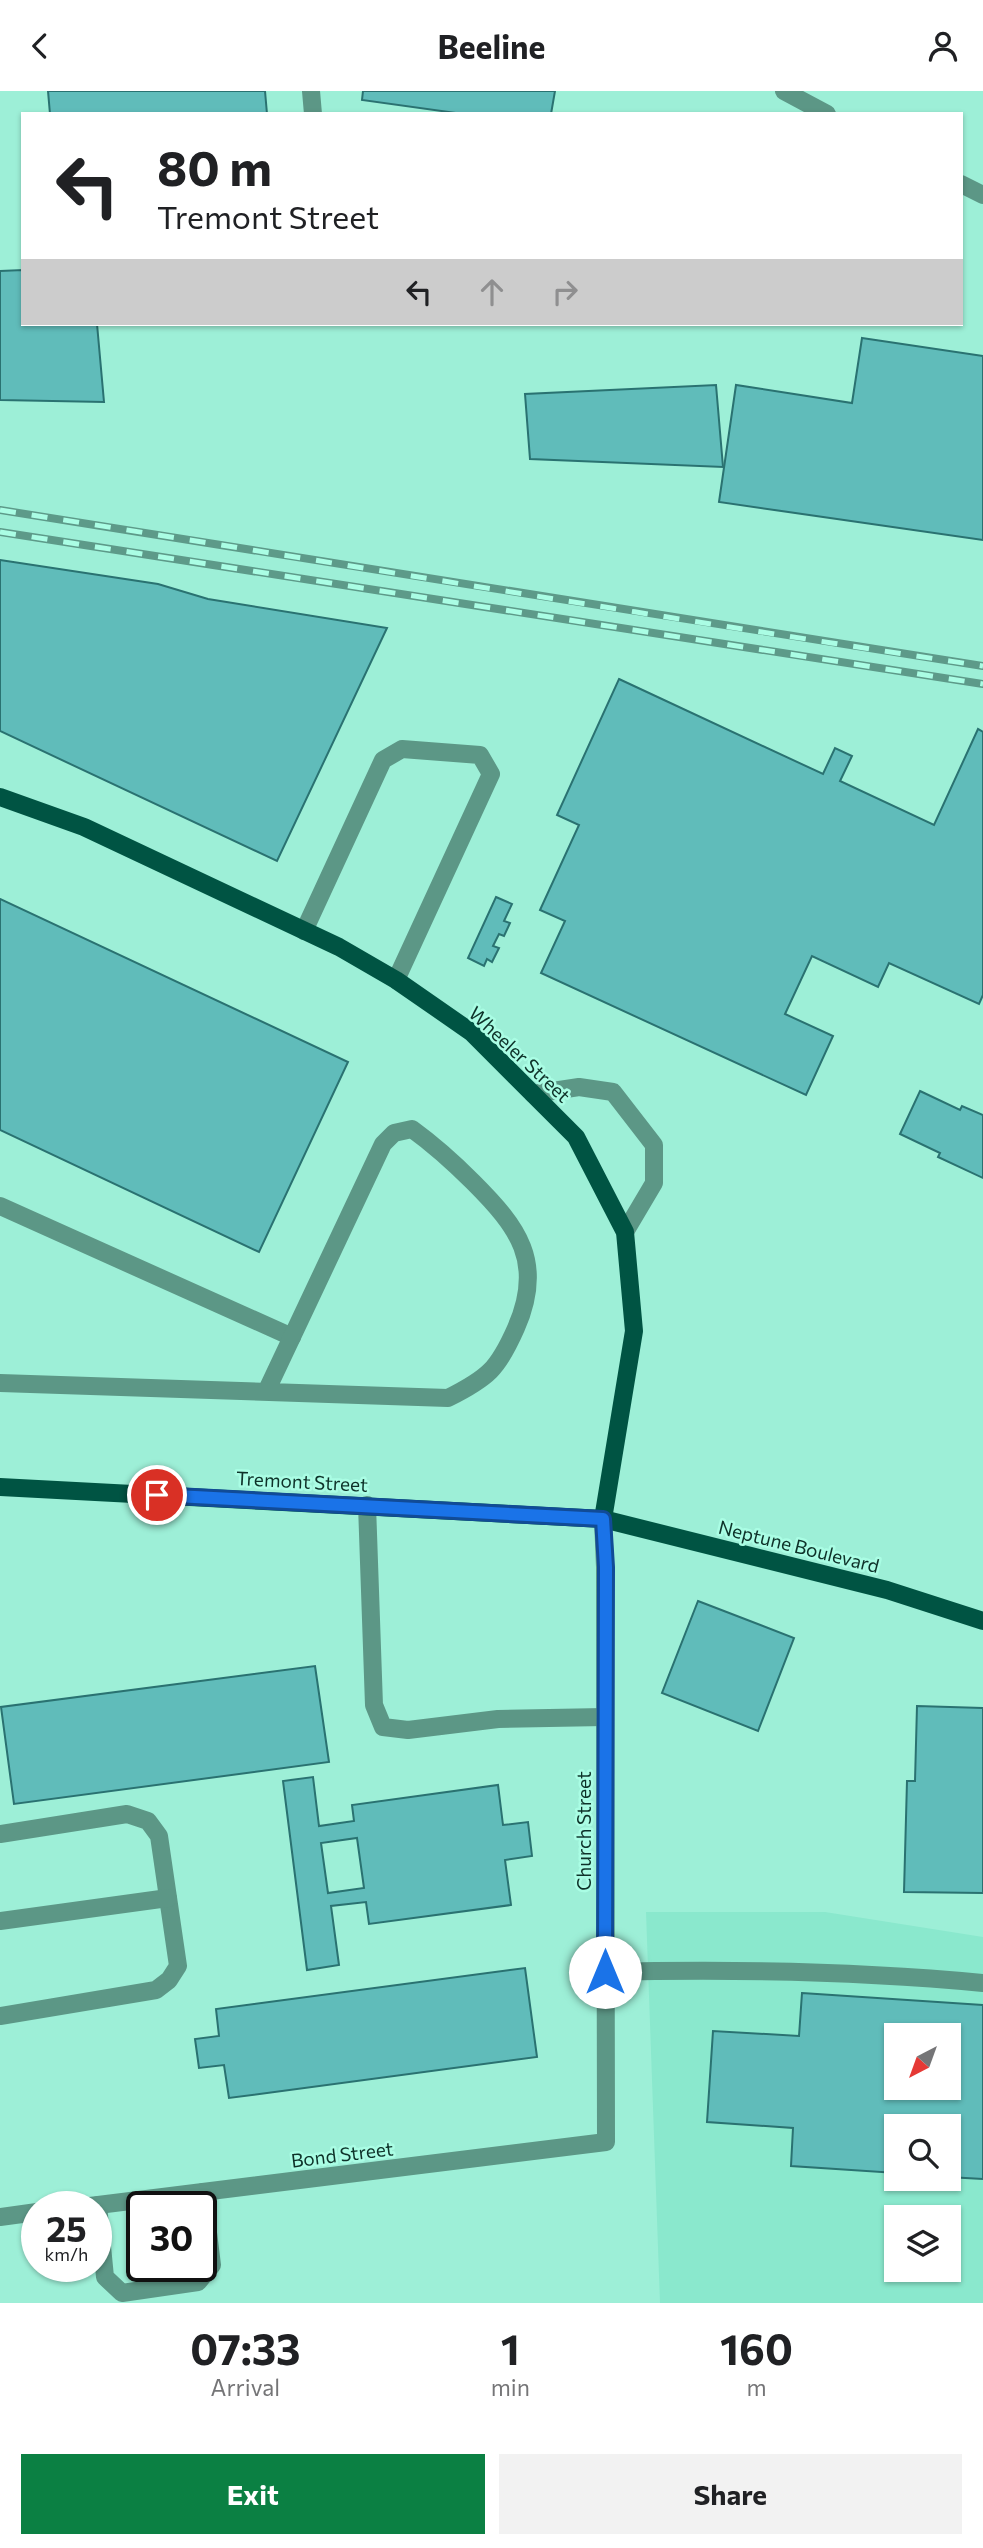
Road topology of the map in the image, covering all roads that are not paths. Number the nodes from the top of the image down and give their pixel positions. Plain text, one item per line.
1 (311, 91) edge
2 (785, 91) edge
3 (313, 112) edge
4 (823, 112) edge
5 (963, 185) edge
6 (983, 195) edge
7 (0, 797) edge
8 (304, 930) junction
9 (396, 980) junction
10 (533, 1094) junction
11 (0, 1206) edge
12 (625, 1232) junction
13 (292, 1337) junction
14 (0, 1383) edge
15 (266, 1392) junction
16 (0, 1487) edge
17 (367, 1505) junction
18 (603, 1519) junction
19 (983, 1621) edge
20 (604, 1717) junction
21 (0, 1834) edge
22 (168, 1898) junction
23 (0, 1921) edge
24 (605, 1972) junction
25 (983, 1983) edge
26 (0, 2016) edge
27 (606, 2142) joint
28 (211, 2191) edge
29 (21, 2214) edge
30 (0, 2217) edge
31 (110, 2282) edge
32 (198, 2282) edge

1 - 3 street
2 - 4 street
5 - 6 street
7 - 8 main road, Wheeler Street
8 - 9 main road, Wheeler Street
8 - 9 street
9 - 10 main road, Wheeler Street
10 - 12 main road, Wheeler Street
10 - 12 street
11 - 13 street
12 - 18 main road, Wheeler Street
13 - 15 street
13 - 15 street
14 - 15 street
16 - 17 main road, Tremont Street
17 - 18 main road, Tremont Street
17 - 20 street
18 - 19 main road, Neptune Boulevard
18 - 20 street, Church Street
20 - 24 street, Church Street
21 - 22 street
22 - 23 street
22 - 26 street
24 - 25 street
24 - 27 street, Church Street
27 - 28 street, Bond Street
29 - 30 street
31 - 32 street

